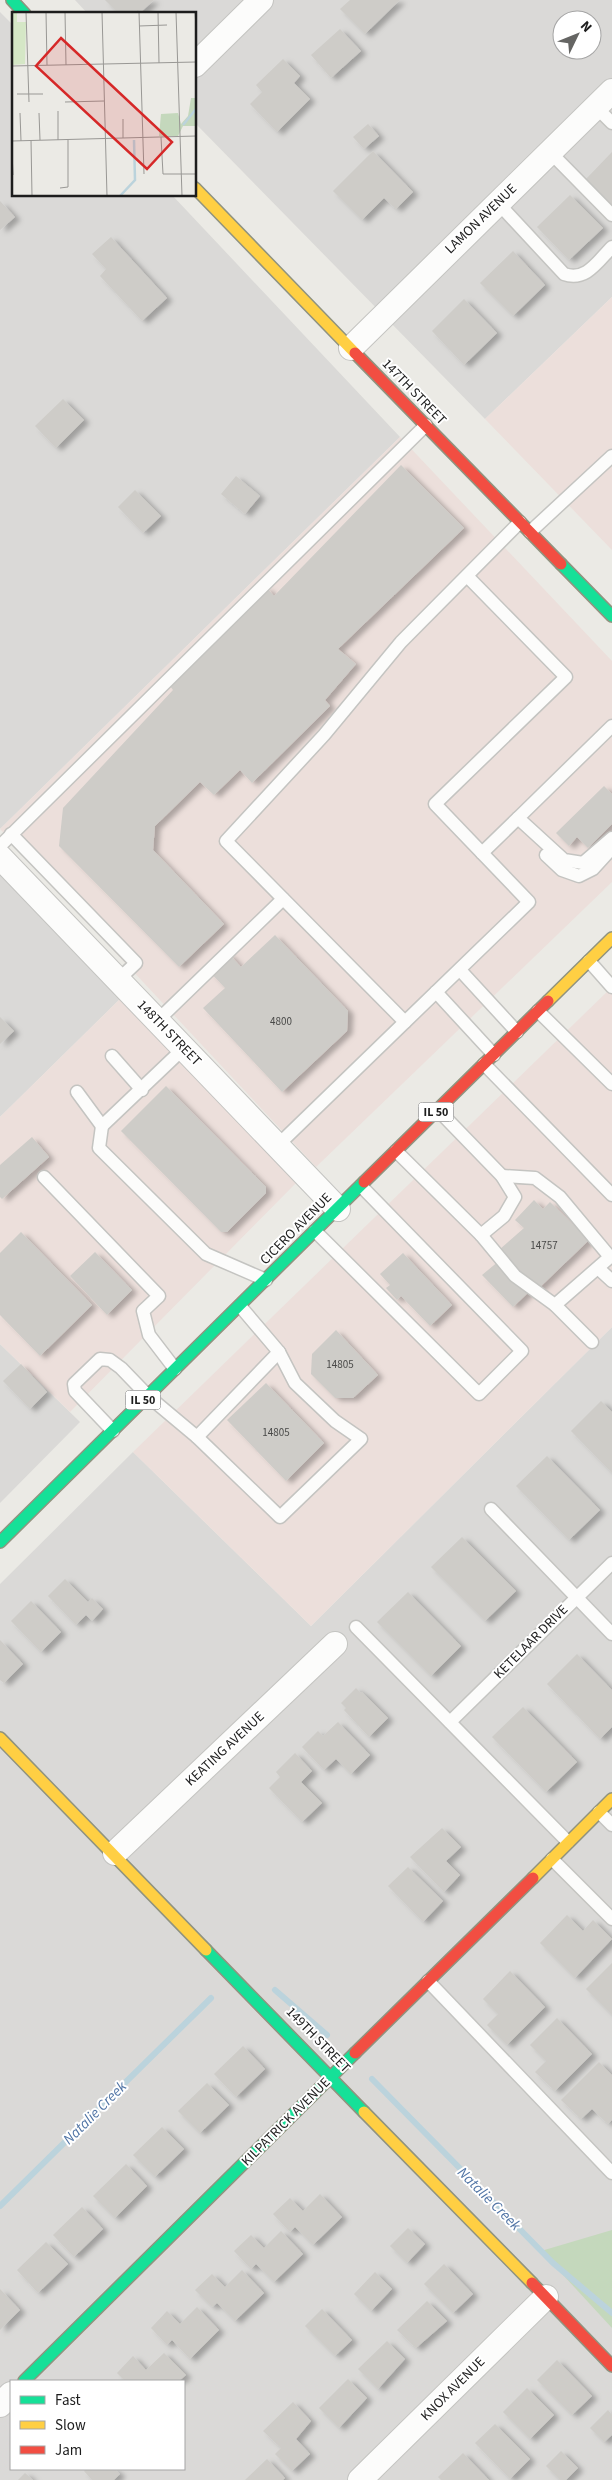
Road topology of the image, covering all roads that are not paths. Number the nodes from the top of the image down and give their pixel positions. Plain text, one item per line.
1 (12, 0) edge
2 (262, 0) edge
3 (23, 12) edge
4 (196, 64) edge
5 (607, 107) edge
6 (550, 152) junction
7 (196, 189) edge
8 (498, 203) junction
9 (612, 214) edge
10 (612, 247) edge
11 (350, 348) junction
12 (426, 425) junction
13 (612, 456) edge
14 (520, 522) junction
15 (530, 532) junction
16 (468, 576) junction
17 (612, 616) edge
18 (612, 726) edge
19 (522, 822) junction
20 (11, 834) junction
21 (612, 838) edge
22 (0, 846) edge
23 (612, 848) edge
24 (482, 853) junction
25 (0, 857) edge
26 (283, 899) junction
27 (612, 938) edge
28 (589, 961) junction
29 (460, 970) junction
30 (118, 980) junction
31 (612, 987) edge
32 (436, 992) junction
33 (538, 1011) junction
34 (157, 1021) junction
35 (405, 1022) junction
36 (517, 1032) junction
37 (184, 1048) junction
38 (494, 1055) junction
39 (112, 1056) dead end
40 (484, 1064) junction
41 (612, 1084) edge
42 (142, 1090) junction
43 (77, 1092) dead end
44 (438, 1110) junction
45 (102, 1126) junction
46 (277, 1146) junction
47 (396, 1151) junction
48 (502, 1176) junction
49 (44, 1177) dead end
50 (360, 1186) junction
51 (612, 1195) edge
52 (338, 1209) junction
53 (315, 1231) junction
54 (481, 1235) junction
55 (611, 1256) edge
56 (599, 1269) junction
57 (266, 1280) junction
58 (612, 1282) edge
59 (554, 1305) junction
60 (240, 1306) junction
61 (592, 1342) dead end
62 (279, 1352) junction
63 (175, 1370) junction
64 (148, 1396) junction
65 (112, 1431) junction
66 (197, 1437) junction
67 (491, 1508) dead end
68 (0, 1542) edge
69 (612, 1563) edge
70 (577, 1597) junction
71 (356, 1627) dead end
72 (612, 1634) edge
73 (335, 1644) dead end
74 (450, 1722) junction
75 (0, 1738) edge
76 (612, 1799) edge
77 (599, 1812) junction
78 (612, 1825) edge
79 (568, 1842) junction
80 (115, 1853) junction
81 (552, 1858) junction
82 (612, 1919) edge
83 (428, 1981) junction
84 (332, 2077) junction
85 (612, 2173) edge
86 (546, 2297) junction
87 (612, 2366) edge
88 (25, 2380) edge
89 (10, 2395) edge
90 (0, 2405) edge
91 (360, 2480) edge

1 - 3 street
2 - 4 street
5 - 6 street, LAMON AVENUE
6 - 8 street, LAMON AVENUE
6 - 9 lane
7 - 11 street, 147TH STREET
8 - 10 lane
8 - 11 street, LAMON AVENUE
11 - 12 street, 147TH STREET
12 - 14 street, 147TH STREET
12 - 20 lane
13 - 15 lane
14 - 15 street, 147TH STREET
14 - 16 lane
15 - 17 street, 147TH STREET
16 - 24 lane
16 - 26 lane
18 - 19 lane
19 - 21 lane
19 - 23 lane
19 - 24 lane
20 - 22 lane
20 - 30 lane
24 - 29 lane
25 - 30 street, 148TH STREET
26 - 34 lane
26 - 35 lane
27 - 28 street, CICERO AVENUE / IL 50
28 - 31 lane
28 - 33 street, CICERO AVENUE / IL 50
29 - 32 lane
29 - 36 lane
30 - 34 street, 148TH STREET
32 - 35 lane
32 - 38 lane
33 - 36 street, CICERO AVENUE / IL 50
33 - 41 lane
34 - 37 street, 148TH STREET
35 - 46 lane
36 - 38 street, CICERO AVENUE / IL 50
37 - 42 lane
37 - 46 street, 148TH STREET
38 - 40 street, CICERO AVENUE / IL 50
39 - 42 lane
40 - 44 street, CICERO AVENUE / IL 50
40 - 51 lane
42 - 45 lane
43 - 45 lane
44 - 47 street, CICERO AVENUE / IL 50
44 - 48 lane
45 - 57 lane
46 - 52 street, 148TH STREET
47 - 50 street, CICERO AVENUE / IL 50
47 - 54 lane
48 - 54 lane
48 - 55 lane
49 - 63 lane
50 - 52 street, CICERO AVENUE / IL 50
50 - 53 lane
52 - 53 street, CICERO AVENUE / IL 50
53 - 57 street, CICERO AVENUE / IL 50
54 - 59 lane
55 - 56 lane
56 - 58 lane
56 - 59 lane
57 - 60 street, CICERO AVENUE / IL 50
59 - 61 lane
60 - 62 lane
60 - 63 street, CICERO AVENUE / IL 50
62 - 66 lane
62 - 66 lane
63 - 64 street, CICERO AVENUE / IL 50
64 - 65 street, CICERO AVENUE / IL 50
64 - 65 lane
64 - 66 lane
65 - 68 street, CICERO AVENUE / IL 50
67 - 70 lane
69 - 70 lane, KETELAAR DRIVE
70 - 72 lane
70 - 74 lane, KETELAAR DRIVE
71 - 74 lane
73 - 80 street, KEATING AVENUE
74 - 79 lane
75 - 80 street, 149TH STREET
76 - 77 street, KILPATRICK AVENUE
77 - 78 lane
77 - 79 street, KILPATRICK AVENUE
79 - 81 street, KILPATRICK AVENUE
80 - 84 street, 149TH STREET
81 - 82 lane
81 - 83 street, KILPATRICK AVENUE
83 - 84 street, KILPATRICK AVENUE
83 - 85 lane
84 - 86 street, 149TH STREET
84 - 88 street, KILPATRICK AVENUE
86 - 87 street, 149TH STREET
86 - 91 street, KNOX AVENUE
89 - 90 street

